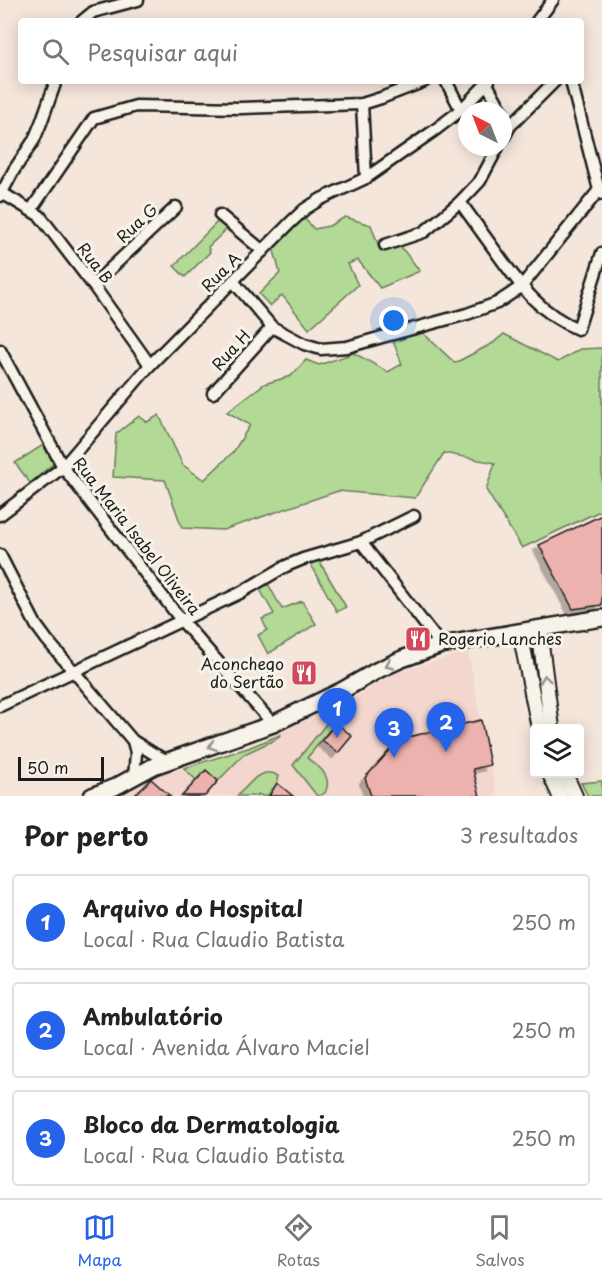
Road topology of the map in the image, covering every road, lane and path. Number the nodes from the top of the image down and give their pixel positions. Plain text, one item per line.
1 (138, 0) edge
2 (553, 0) edge
3 (541, 17) edge
4 (86, 18) edge
5 (55, 84) edge
6 (417, 84) edge
7 (448, 84) edge
8 (486, 84) edge
9 (489, 84) edge
10 (552, 84) edge
11 (572, 84) edge
12 (469, 102) edge
13 (497, 102) edge
14 (362, 104) junction
15 (458, 104) edge
16 (458, 112) edge
17 (512, 124) edge
18 (493, 156) edge
19 (366, 178) junction
20 (601, 191) edge
21 (1, 194) edge
22 (460, 202) junction
23 (176, 207) dead end
24 (31, 210) junction
25 (220, 215) dead end
26 (385, 245) dead end
27 (263, 251) junction
28 (602, 253) edge
29 (233, 281) junction
30 (93, 285) junction
31 (521, 287) junction
32 (272, 327) junction
33 (0, 350) edge
34 (150, 365) junction
35 (213, 393) dead end
36 (63, 467) junction
37 (0, 515) edge
38 (414, 516) dead end
39 (361, 542) junction
40 (0, 555) edge
41 (602, 618) edge
42 (181, 620) junction
43 (539, 629) junction
44 (520, 632) junction
45 (441, 645) junction
46 (73, 672) junction
47 (0, 706) edge
48 (273, 724) junction
49 (538, 724) edge
50 (551, 724) edge
51 (133, 741) junction
52 (168, 761) junction
53 (134, 777) junction
54 (552, 778) edge
55 (567, 778) edge
56 (92, 796) edge
57 (560, 796) edge
58 (575, 796) edge

1 - 4 street
2 - 3 street
5 - 21 street
6 - 14 street
7 - 15 street
8 - 12 street, Rua A
9 - 13 street
10 - 17 street
11 - 20 street
14 - 19 street
14 - 24 street
16 - 19 street, Rua A
18 - 22 street
19 - 27 street, Rua A
20 - 31 street
21 - 24 street, Rua B
22 - 26 street
22 - 31 street
23 - 30 street, Rua G
24 - 30 street, Rua B
25 - 27 street
27 - 29 street, Rua A
28 - 31 street
29 - 32 street
29 - 34 street, Rua A
30 - 34 street, Rua B
31 - 32 street
32 - 35 street, Rua H
33 - 36 street, Rua Maria Isabel Oliveira
34 - 36 street, Rua A
36 - 37 street, Rua A
36 - 42 street, Rua Maria Isabel Oliveira
38 - 39 street
39 - 42 street
39 - 45 street
40 - 46 street
41 - 43 main road
42 - 46 street
42 - 48 street, Rua Maria Isabel Oliveira
43 - 44 main road
50 -> 43 street
44 - 45 main road
44 - 49 street
45 -> 48 main road
46 - 47 street
46 - 51 street
48 -> 52 main road
51 - 52 street
51 - 53 street
52 - 53 main road
53 - 56 main road
54 - 57 street
55 - 58 street

